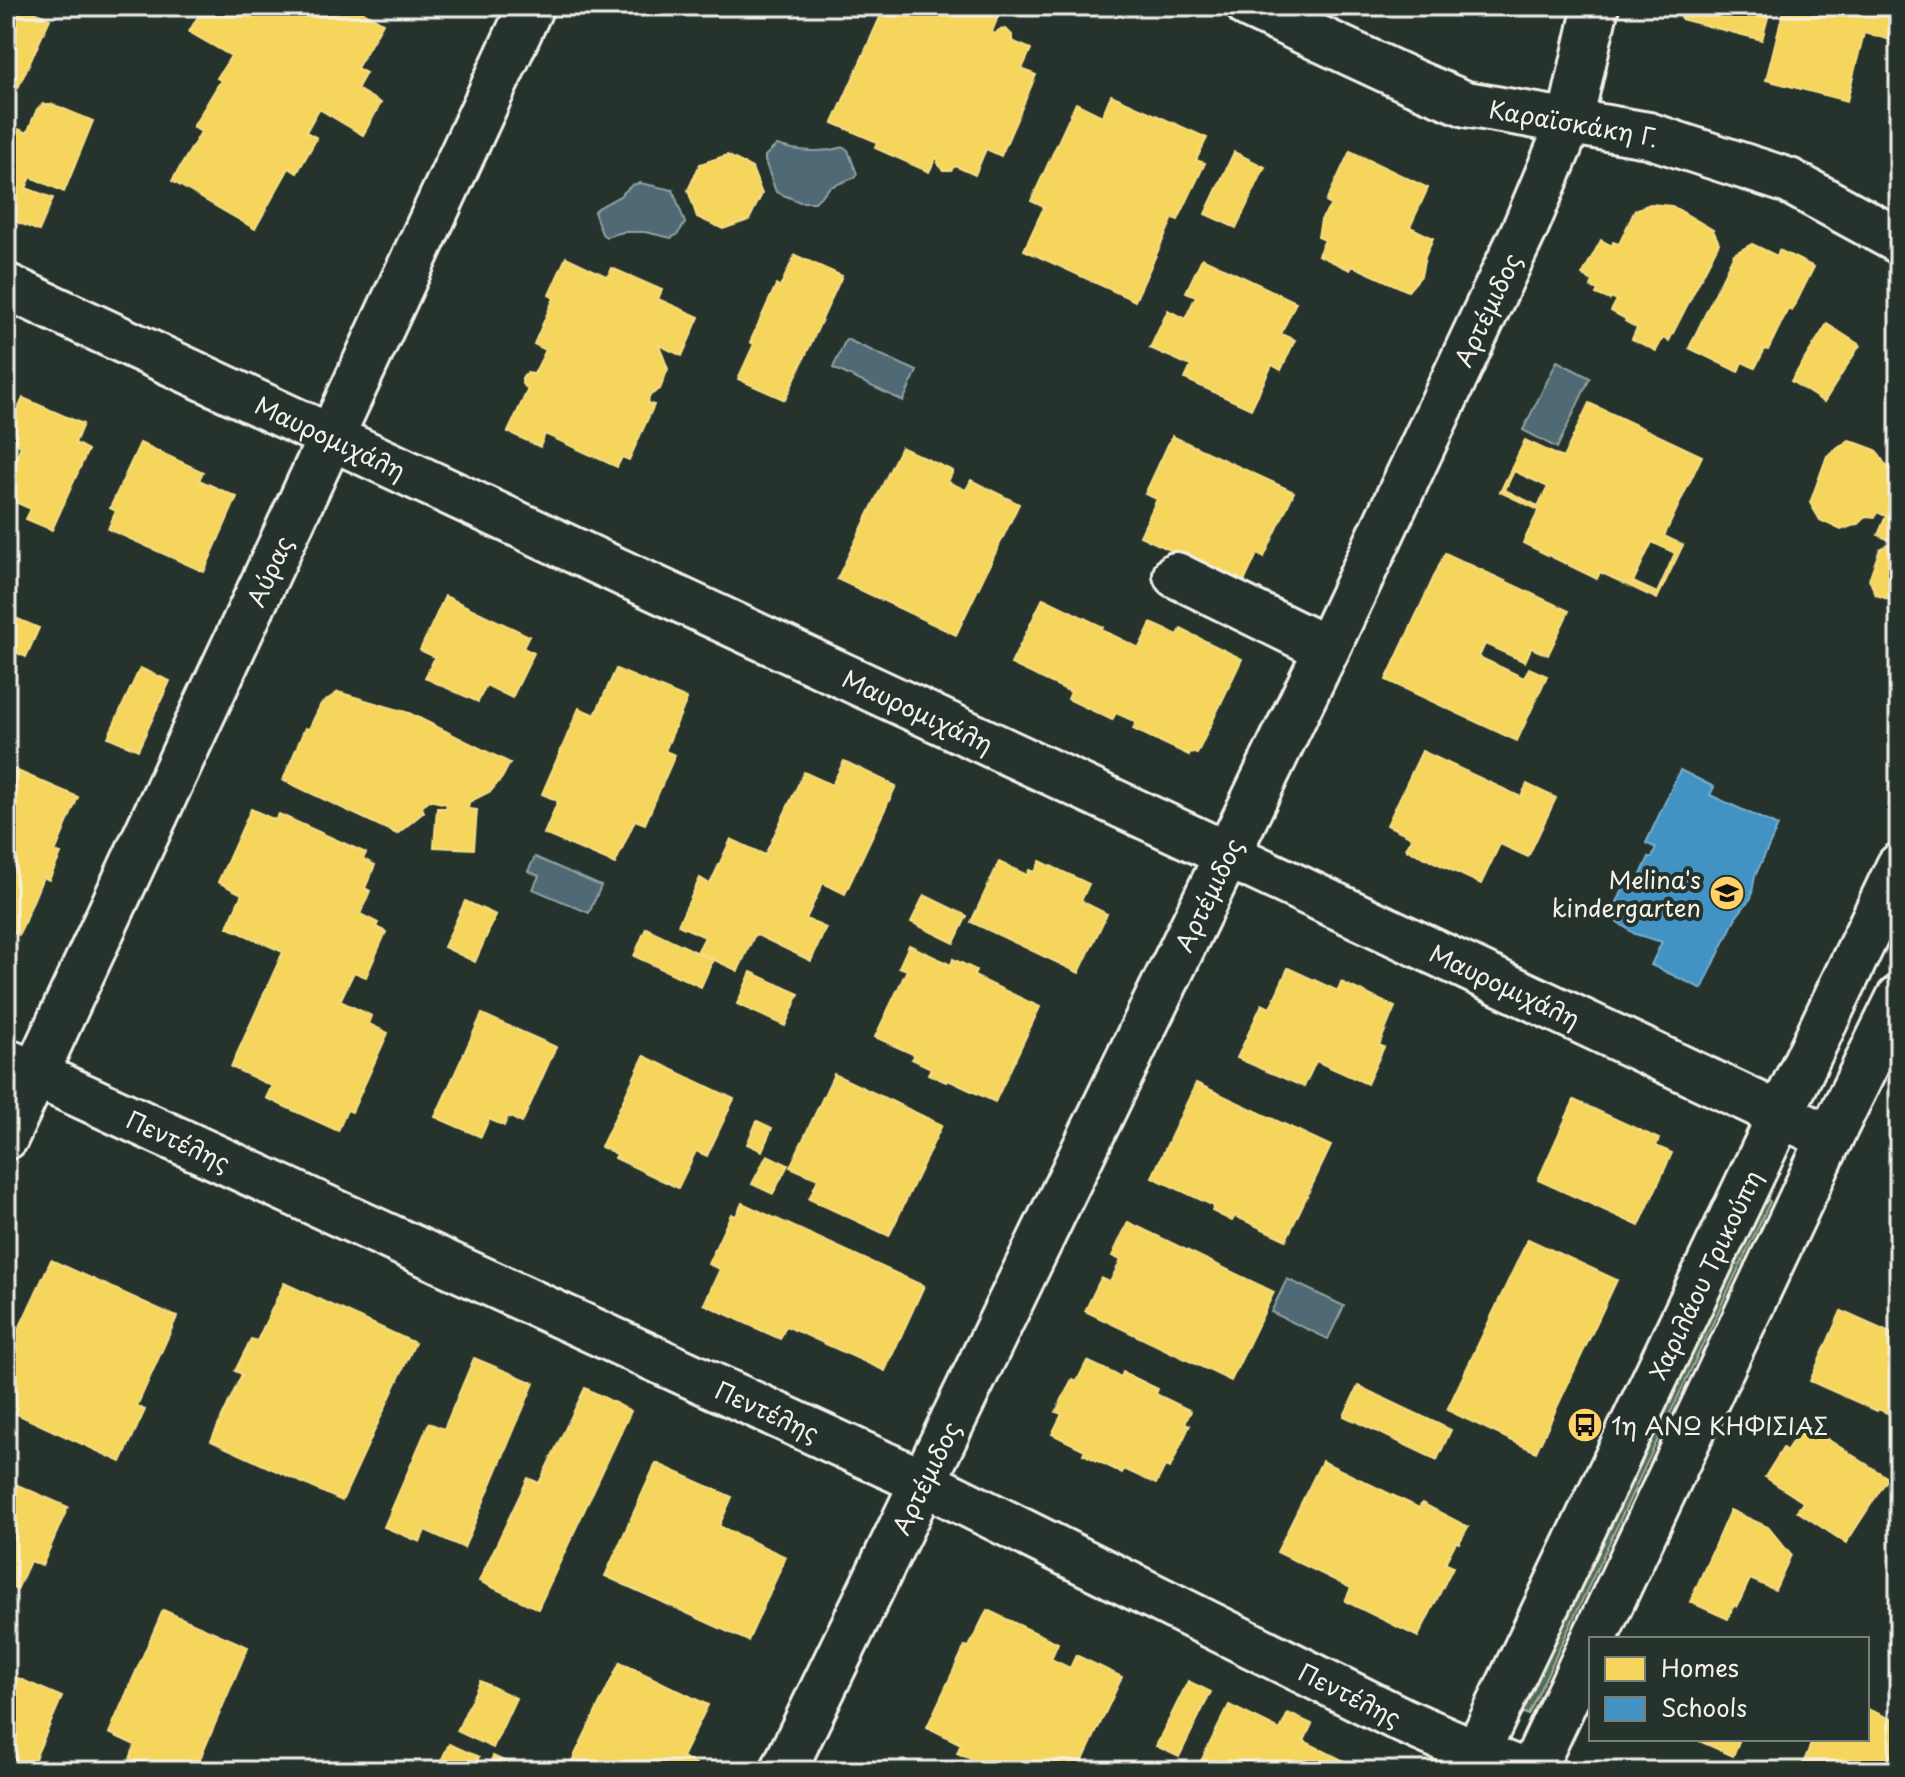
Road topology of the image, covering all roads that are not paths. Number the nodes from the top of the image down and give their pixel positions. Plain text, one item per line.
1 (531, 6) edge
2 (1249, 6) edge
3 (1596, 6) edge
4 (1570, 121) junction
5 (1899, 241) edge
6 (6, 286) edge
7 (330, 437) junction
8 (1176, 575) dead end
9 (1327, 649) junction
10 (1226, 854) junction
11 (1899, 866) edge
12 (1833, 1005) junction
13 (1894, 1022) edge
14 (21, 1068) edge
15 (1781, 1114) junction
16 (6, 1137) edge
17 (1830, 1138) junction
18 (923, 1482) junction
19 (1595, 1637) edge
20 (1589, 1649) edge
21 (1472, 1762) edge
22 (783, 1771) edge
23 (1523, 1771) edge
24 (1532, 1771) edge

1 - 7 street, Αύρας
2 - 4 street, Καραϊσκάκη Γ.
3 - 4 street, Αρτέμιδος
4 - 5 street, Καραϊσκάκη Γ.
4 - 9 street, Αρτέμιδος
6 - 7 street, Μαυρομιχάλη
7 - 10 street, Μαυρομιχάλη
7 - 14 street, Αύρας
8 - 9 street
9 - 10 street, Αρτέμιδος
10 - 15 street, Μαυρομιχάλη
10 - 18 street, Αρτέμιδος
11 - 12 street, Χαριλάου Τρικούπη
12 - 13 street
12 - 15 street, Χαριλάου Τρικούπη
13 - 17 street
14 - 16 street, Αύρας
14 - 18 street, Πεντέλης
15 - 17 street, Μαυρομιχάλη
15 - 21 street, Χαριλάου Τρικούπη
17 - 19 street
18 - 21 street, Πεντέλης
18 - 22 street, Αρτέμιδος
20 - 24 street
21 - 23 street, Πεντέλης

